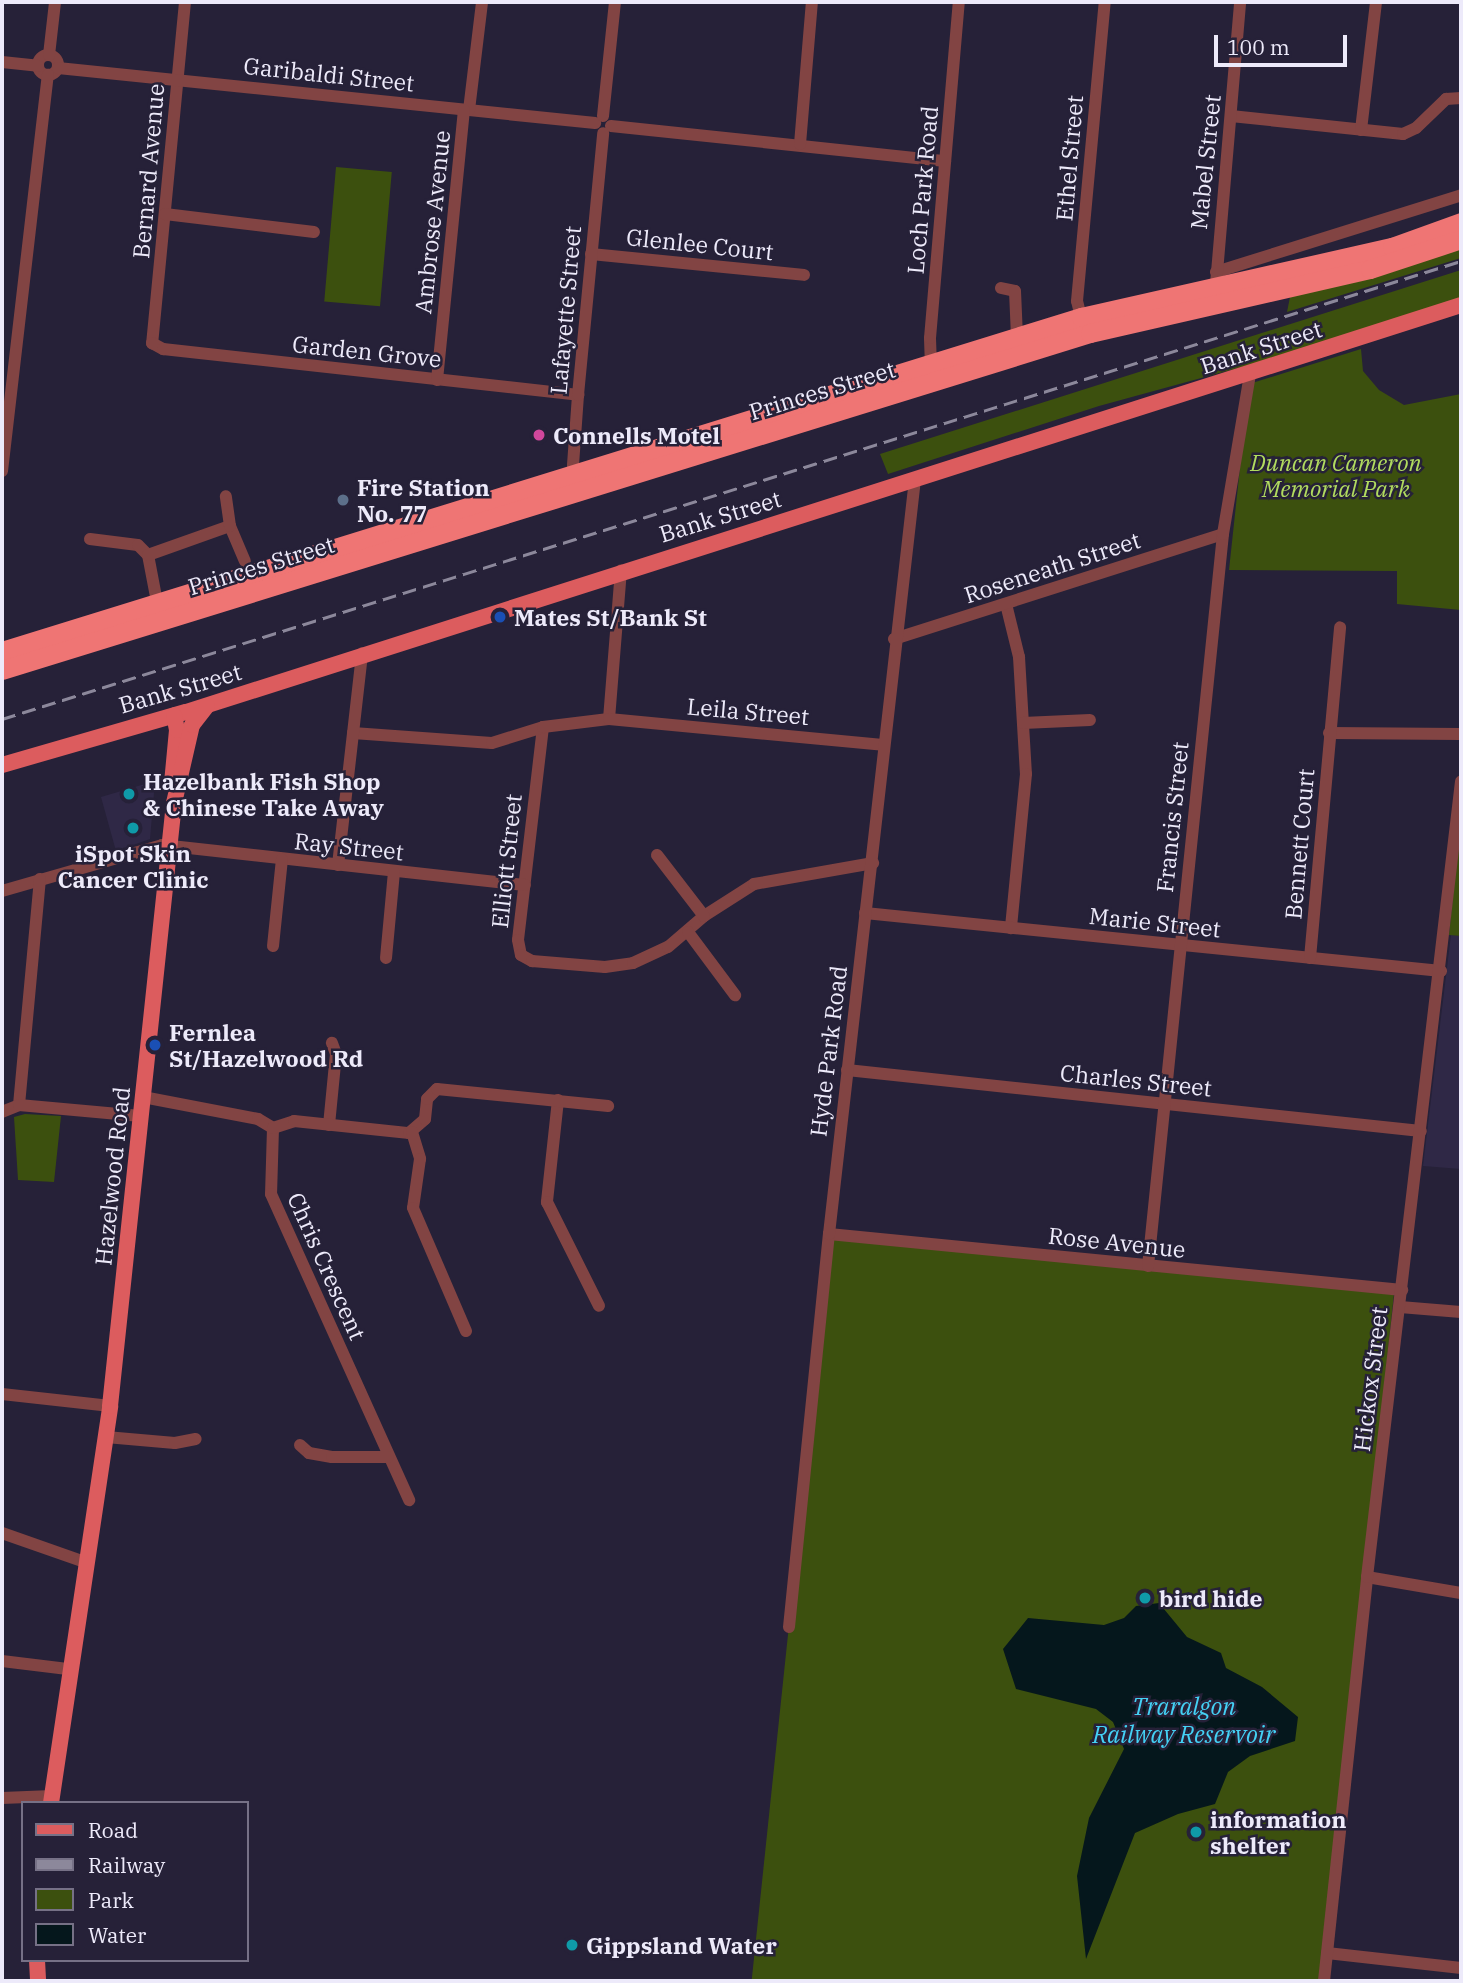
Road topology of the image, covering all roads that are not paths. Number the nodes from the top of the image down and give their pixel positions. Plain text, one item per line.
1 (55, 2) edge
2 (185, 2) edge
3 (482, 2) edge
4 (615, 2) edge
5 (812, 2) edge
6 (960, 2) edge
7 (1105, 2) edge
8 (1240, 2) edge
9 (1376, 2) edge
10 (2, 62) edge
11 (48, 70) junction
12 (177, 79) junction
13 (1461, 98) edge
14 (467, 110) junction
15 (1231, 116) junction
16 (603, 125) junction
17 (1362, 130) junction
18 (800, 144) junction
19 (945, 161) junction
20 (1461, 194) edge
21 (165, 214) junction
22 (1461, 222) edge
23 (314, 232) dead end
24 (1457, 242) edge
25 (591, 254) junction
26 (804, 275) dead end
27 (1217, 285) junction
28 (1001, 288) dead end
29 (1458, 308) edge
30 (1081, 317) junction
31 (1017, 336) junction
32 (152, 343) joint
33 (932, 372) junction
34 (1250, 374) junction
35 (437, 380) junction
36 (578, 395) junction
37 (2, 471) edge
38 (915, 479) junction
39 (577, 482) junction
40 (226, 496) dead end
41 (230, 526) junction
42 (1223, 534) junction
43 (90, 539) dead end
44 (148, 555) junction
45 (245, 561) dead end
46 (621, 570) junction
47 (157, 602) junction
48 (1006, 604) junction
49 (1340, 627) dead end
50 (894, 639) junction
51 (2, 651) edge
52 (362, 653) junction
53 (2, 670) edge
54 (182, 715) junction
55 (609, 719) junction
56 (1090, 720) dead end
57 (1023, 723) junction
58 (543, 727) junction
59 (353, 733) junction
60 (1329, 733) junction
61 (1461, 734) edge
62 (883, 744) junction
63 (2, 765) edge
64 (1461, 782) edge
65 (168, 846) junction
66 (657, 855) dead end
67 (282, 859) junction
68 (873, 863) junction
69 (338, 865) junction
70 (394, 872) junction
71 (40, 879) junction
72 (525, 885) junction
73 (2, 891) edge
74 (865, 913) junction
75 (704, 916) junction
76 (1011, 928) junction
77 (688, 932) junction
78 (273, 946) dead end
79 (1180, 946) junction
80 (386, 958) dead end
81 (1310, 958) junction
82 (1441, 971) junction
83 (736, 995) dead end
84 (332, 1043) dead end
85 (847, 1070) junction
86 (143, 1097) junction
87 (558, 1100) junction
88 (19, 1105) junction
89 (1165, 1105) junction
90 (608, 1106) dead end
91 (2, 1112) edge
92 (141, 1116) junction
93 (329, 1125) junction
94 (273, 1128) junction
95 (1421, 1131) junction
96 (412, 1132) junction
97 (829, 1234) junction
98 (1148, 1266) junction
99 (1402, 1290) junction
100 (599, 1306) dead end
101 (1400, 1307) junction
102 (1461, 1312) edge
103 (466, 1331) dead end
104 (2, 1380) edge
105 (4, 1394) edge
106 (110, 1406) junction
107 (106, 1437) junction
108 (196, 1439) dead end
109 (300, 1445) dead end
110 (388, 1457) junction
111 (409, 1500) dead end
112 (2, 1533) edge
113 (86, 1557) junction
114 (1367, 1577) junction
115 (1461, 1593) edge
116 (789, 1627) dead end
117 (2, 1661) edge
118 (68, 1669) junction
119 (2, 1799) edge
120 (51, 1799) edge
121 (21, 1804) edge
122 (1327, 1953) junction
123 (37, 1962) edge
124 (1461, 1968) edge
125 (38, 1981) edge
126 (1324, 1981) edge

1 - 11 street
2 - 12 street, Bernard Avenue
3 - 14 street, Ambrose Avenue
4 - 16 street, Lafayette Street
5 - 18 street
6 - 19 street, Loch Park Road
7 - 30 street, Ethel Street
8 - 15 street, Mabel Street
9 - 17 street
10 - 11 street, Garibaldi Street
11 - 12 street, Garibaldi Street
11 - 37 street
12 - 14 street, Garibaldi Street
12 - 21 street, Bernard Avenue
13 - 17 street
14 - 16 street, Garibaldi Street
14 - 35 street, Ambrose Avenue
15 - 17 street
15 - 27 street, Mabel Street
16 - 18 street, Garibaldi Street
16 - 25 street, Lafayette Street
18 - 19 street, Garibaldi Street
19 - 33 street, Loch Park Road
20 - 27 street
21 - 23 street
21 - 32 street, Bernard Avenue
22 - 27 highway, Princes Street
24 - 27 highway, Princes Street
25 - 26 street, Glenlee Court
25 - 36 street, Lafayette Street
27 - 30 highway, Princes Street
27 - 33 highway, Princes Street
28 - 31 street
29 - 34 main road, Bank Street
30 - 31 highway, Princes Street
31 - 33 highway, Princes Street
32 - 35 street, Garden Grove
33 - 39 highway, Princes Street
34 - 38 main road, Bank Street
34 - 42 street, Francis Street
35 - 36 street, Garden Grove
36 - 39 street, Lafayette Street
38 - 46 main road, Bank Street
38 - 50 street, Hyde Park Road
39 - 47 highway, Princes Street
39 - 53 highway, Princes Street
40 - 41 street
41 - 44 street
41 - 45 street
42 - 48 street, Roseneath Street
42 - 79 street, Francis Street
43 - 44 street
44 - 47 street
46 - 52 main road, Bank Street
46 - 55 street
47 - 51 highway, Princes Street
48 - 50 street, Roseneath Street
48 - 57 street
49 - 60 street, Bennett Court
50 - 62 street, Hyde Park Road
52 - 54 main road, Bank Street
52 - 54 main road, Bank Street
52 - 59 street
54 - 63 main road, Bank Street
54 - 65 main road, Hazelwood Road
55 - 58 street, Leila Street
55 - 62 street, Leila Street
56 - 57 street
57 - 76 street
58 - 59 street, Leila Street
58 - 72 street, Elliott Street
59 - 69 street
60 - 61 street
60 - 81 street, Bennett Court
62 - 68 street, Hyde Park Road
64 - 82 street, Hickox Street
65 - 67 street, Ray Street
65 - 71 street, Ray Street
65 - 86 main road, Hazelwood Road
66 - 75 street
67 - 69 street, Ray Street
67 - 78 street
68 - 74 street, Hyde Park Road
68 - 75 street, Elliott Street
69 - 70 street, Ray Street
70 - 72 street, Ray Street
70 - 80 street
71 - 73 street, Ray Street
71 - 88 street
72 - 77 street, Elliott Street
74 - 76 street, Marie Street
74 - 85 street, Hyde Park Road
75 - 77 street, Elliott Street
76 - 79 street, Marie Street
77 - 83 street
79 - 81 street, Marie Street
79 - 89 street, Francis Street
81 - 82 street, Marie Street
82 - 95 street, Hickox Street
84 - 93 street
85 - 89 street, Charles Street
85 - 97 street, Hyde Park Road
86 - 92 main road, Hazelwood Road
86 - 94 street
87 - 90 street
87 - 96 street
87 - 100 street
88 - 91 street
88 - 92 street
89 - 95 street, Charles Street
89 - 98 street, Francis Street
92 - 106 main road, Hazelwood Road
93 - 94 street
93 - 96 street
94 - 110 street, Chris Crescent
95 - 99 street, Hickox Street
96 - 103 street
97 - 98 street, Rose Avenue
97 - 116 street, Hyde Park Road
98 - 99 street, Rose Avenue
99 - 101 street, Hickox Street
101 - 102 street
101 - 114 street, Hickox Street
104 - 105 street
105 - 106 street
106 - 107 main road, Hazelwood Road
107 - 108 street
107 - 113 main road, Hazelwood Road
109 - 110 street
110 - 111 street, Chris Crescent
112 - 113 street
113 - 118 main road, Hazelwood Road
114 - 115 street
114 - 122 street, Hickox Street
117 - 118 street
118 - 120 main road, Hazelwood Road
119 - 120 street
119 - 121 street
122 - 124 street
122 - 126 street, Hickox Street
123 - 125 main road

